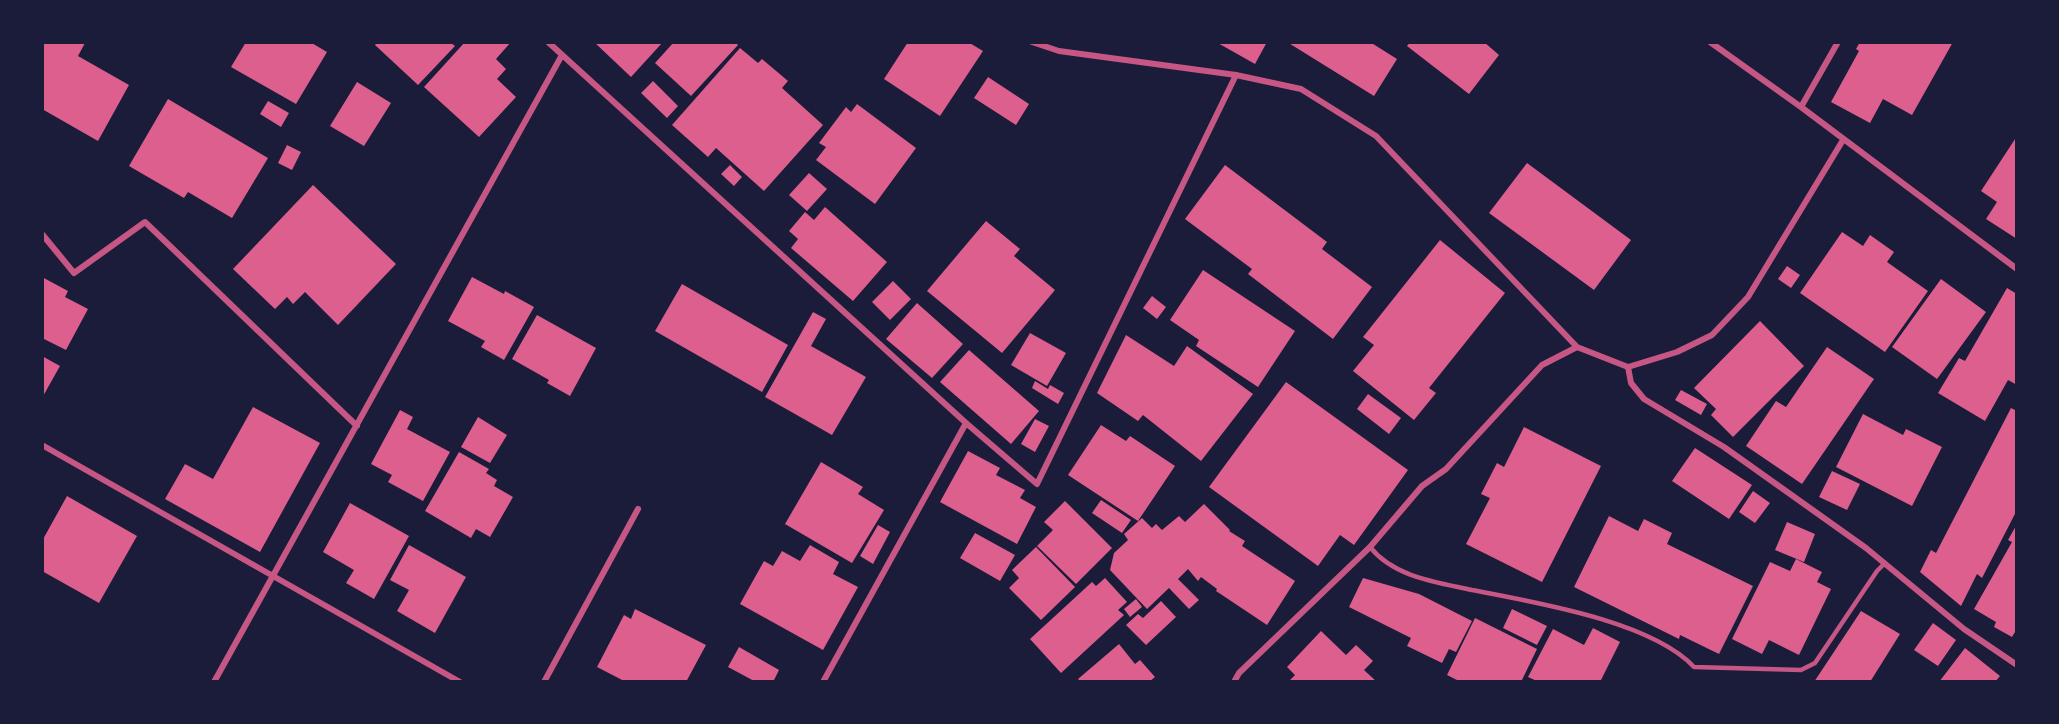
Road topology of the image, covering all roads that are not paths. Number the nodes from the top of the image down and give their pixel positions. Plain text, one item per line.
1 (548, 42) edge
2 (1032, 42) edge
3 (1710, 42) edge
4 (1838, 42) edge
5 (562, 55) junction
6 (1236, 75) junction
7 (1801, 107) junction
8 (1843, 141) junction
9 (42, 234) edge
10 (2017, 269) edge
11 (1577, 347) junction
12 (1628, 367) junction
13 (966, 423) junction
14 (357, 426) junction
15 (42, 445) edge
16 (638, 509) dead end
17 (1370, 547) junction
18 (1885, 563) junction
19 (274, 576) junction
20 (2017, 665) edge
21 (214, 682) edge
22 (460, 682) edge
23 (544, 682) edge
24 (823, 682) edge
25 (1234, 682) edge

1 - 5 street
2 - 6 street
3 - 7 street
4 - 7 street
5 - 13 street
5 - 14 street
6 - 11 street
6 - 13 street
7 - 8 street
8 - 10 street
8 - 12 street
9 - 14 street
11 - 12 street
11 - 17 street
12 - 18 street
13 - 24 street
14 - 19 street
15 - 19 street
16 - 23 street
17 - 18 lane
17 - 25 street
18 - 20 street
19 - 21 street
19 - 22 street

